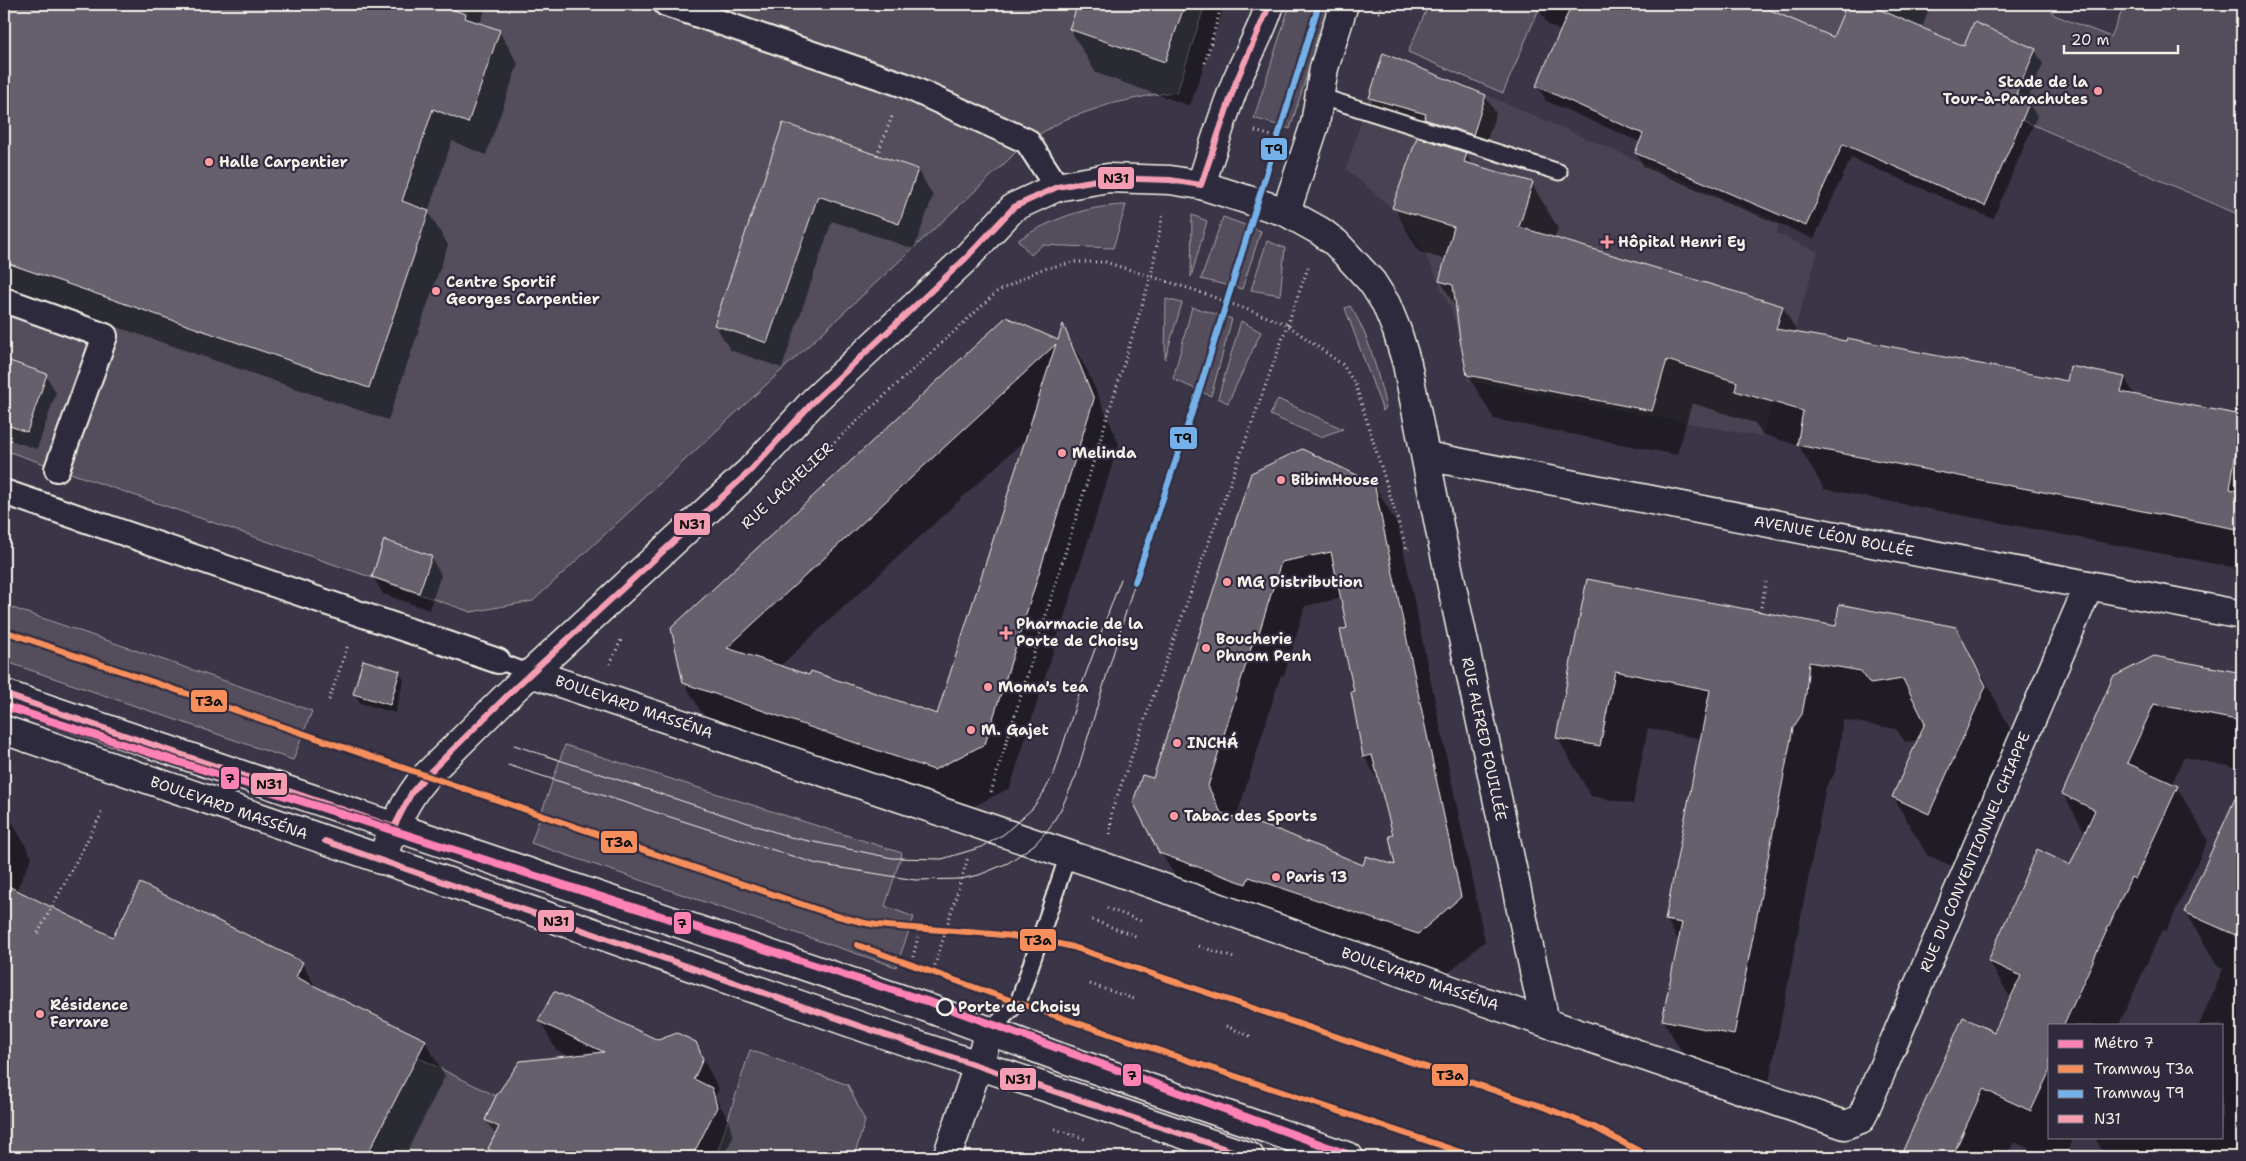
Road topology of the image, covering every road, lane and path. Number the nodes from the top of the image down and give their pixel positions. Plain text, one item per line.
1 (666, 4) edge
2 (1270, 4) edge
3 (1344, 4) edge
4 (1319, 96) junction
5 (1249, 129) dead end
6 (887, 130) dead end
7 (1277, 138) dead end
8 (877, 155) dead end
9 (1559, 172) dead end
10 (1170, 180) junction
11 (1201, 184) junction
12 (1057, 187) junction
13 (1286, 212) junction
14 (1320, 232) junction
15 (1151, 276) junction
16 (4, 300) edge
17 (1286, 324) junction
18 (1426, 456) junction
19 (57, 469) dead end
20 (4, 492) edge
21 (772, 500) dead end
22 (1414, 548) dead end
23 (1766, 582) dead end
24 (2089, 585) junction
25 (1760, 612) dead end
26 (2242, 615) edge
27 (627, 634) dead end
28 (348, 645) dead end
29 (498, 661) joint
30 (531, 673) junction
31 (4, 694) edge
32 (598, 694) junction
33 (329, 700) dead end
34 (4, 730) edge
35 (102, 813) dead end
36 (979, 825) junction
37 (394, 827) junction
38 (1068, 855) junction
39 (381, 860) junction
40 (1110, 869) junction
41 (1107, 908) dead end
42 (1092, 920) dead end
43 (1141, 921) dead end
44 (38, 934) dead end
45 (1136, 936) dead end
46 (918, 937) dead end
47 (1199, 946) dead end
48 (912, 957) dead end
49 (1234, 958) dead end
50 (931, 978) dead end
51 (1090, 984) dead end
52 (1137, 1000) dead end
53 (1545, 1022) junction
54 (1226, 1026) dead end
55 (990, 1030) junction
56 (1252, 1037) dead end
57 (978, 1066) junction
58 (1861, 1119) joint
59 (1055, 1129) dead end
60 (1084, 1139) dead end
61 (947, 1157) edge
62 (1250, 1157) edge
63 (1349, 1157) edge

1 - 12 street
2 - 11 main road
3 - 4 main road
4 - 9 lane
4 - 13 main road
5 - 7 path
6 - 8 path
10 - 11 main road
10 - 12 main road
10 - 15 path
11 - 13 main road, RUE ALFRED FOUILLÉE
12 - 30 main road
13 - 14 main road, RUE ALFRED FOUILLÉE
14 - 17 path
14 - 18 main road, RUE ALFRED FOUILLÉE
15 - 17 path, RUE LACHELIER
15 - 21 path, RUE LACHELIER
15 - 36 path
16 - 19 street
17 - 22 path, RUE LACHELIER
17 - 40 path
18 - 24 main road, AVENUE LÉON BOLLÉE
18 - 53 main road, RUE ALFRED FOUILLÉE
20 - 29 street, BOULEVARD MASSÉNA
23 - 25 path
24 - 26 main road, AVENUE LÉON BOLLÉE
24 - 58 main road, RUE DU CONVENTIONNEL CHIAPPE
27 - 32 path
28 - 33 path
29 - 30 lane, BOULEVARD MASSÉNA
30 - 32 main road, BOULEVARD MASSÉNA
30 - 37 main road
31 - 37 main road
32 - 36 main road, BOULEVARD MASSÉNA
34 - 39 main road, BOULEVARD MASSÉNA
35 - 44 path
36 - 38 main road, BOULEVARD MASSÉNA
36 - 50 path
37 - 39 main road
37 - 55 main road
38 - 40 main road, BOULEVARD MASSÉNA
38 - 55 lane
39 - 57 main road, BOULEVARD MASSÉNA
40 - 53 main road, BOULEVARD MASSÉNA
41 - 43 path
42 - 45 path
46 - 48 path
47 - 49 path
51 - 52 path
53 - 58 main road, BOULEVARD MASSÉNA
54 - 56 path
55 - 57 main road
55 - 63 main road
57 - 61 main road
57 - 62 main road, BOULEVARD MASSÉNA
59 - 60 path

